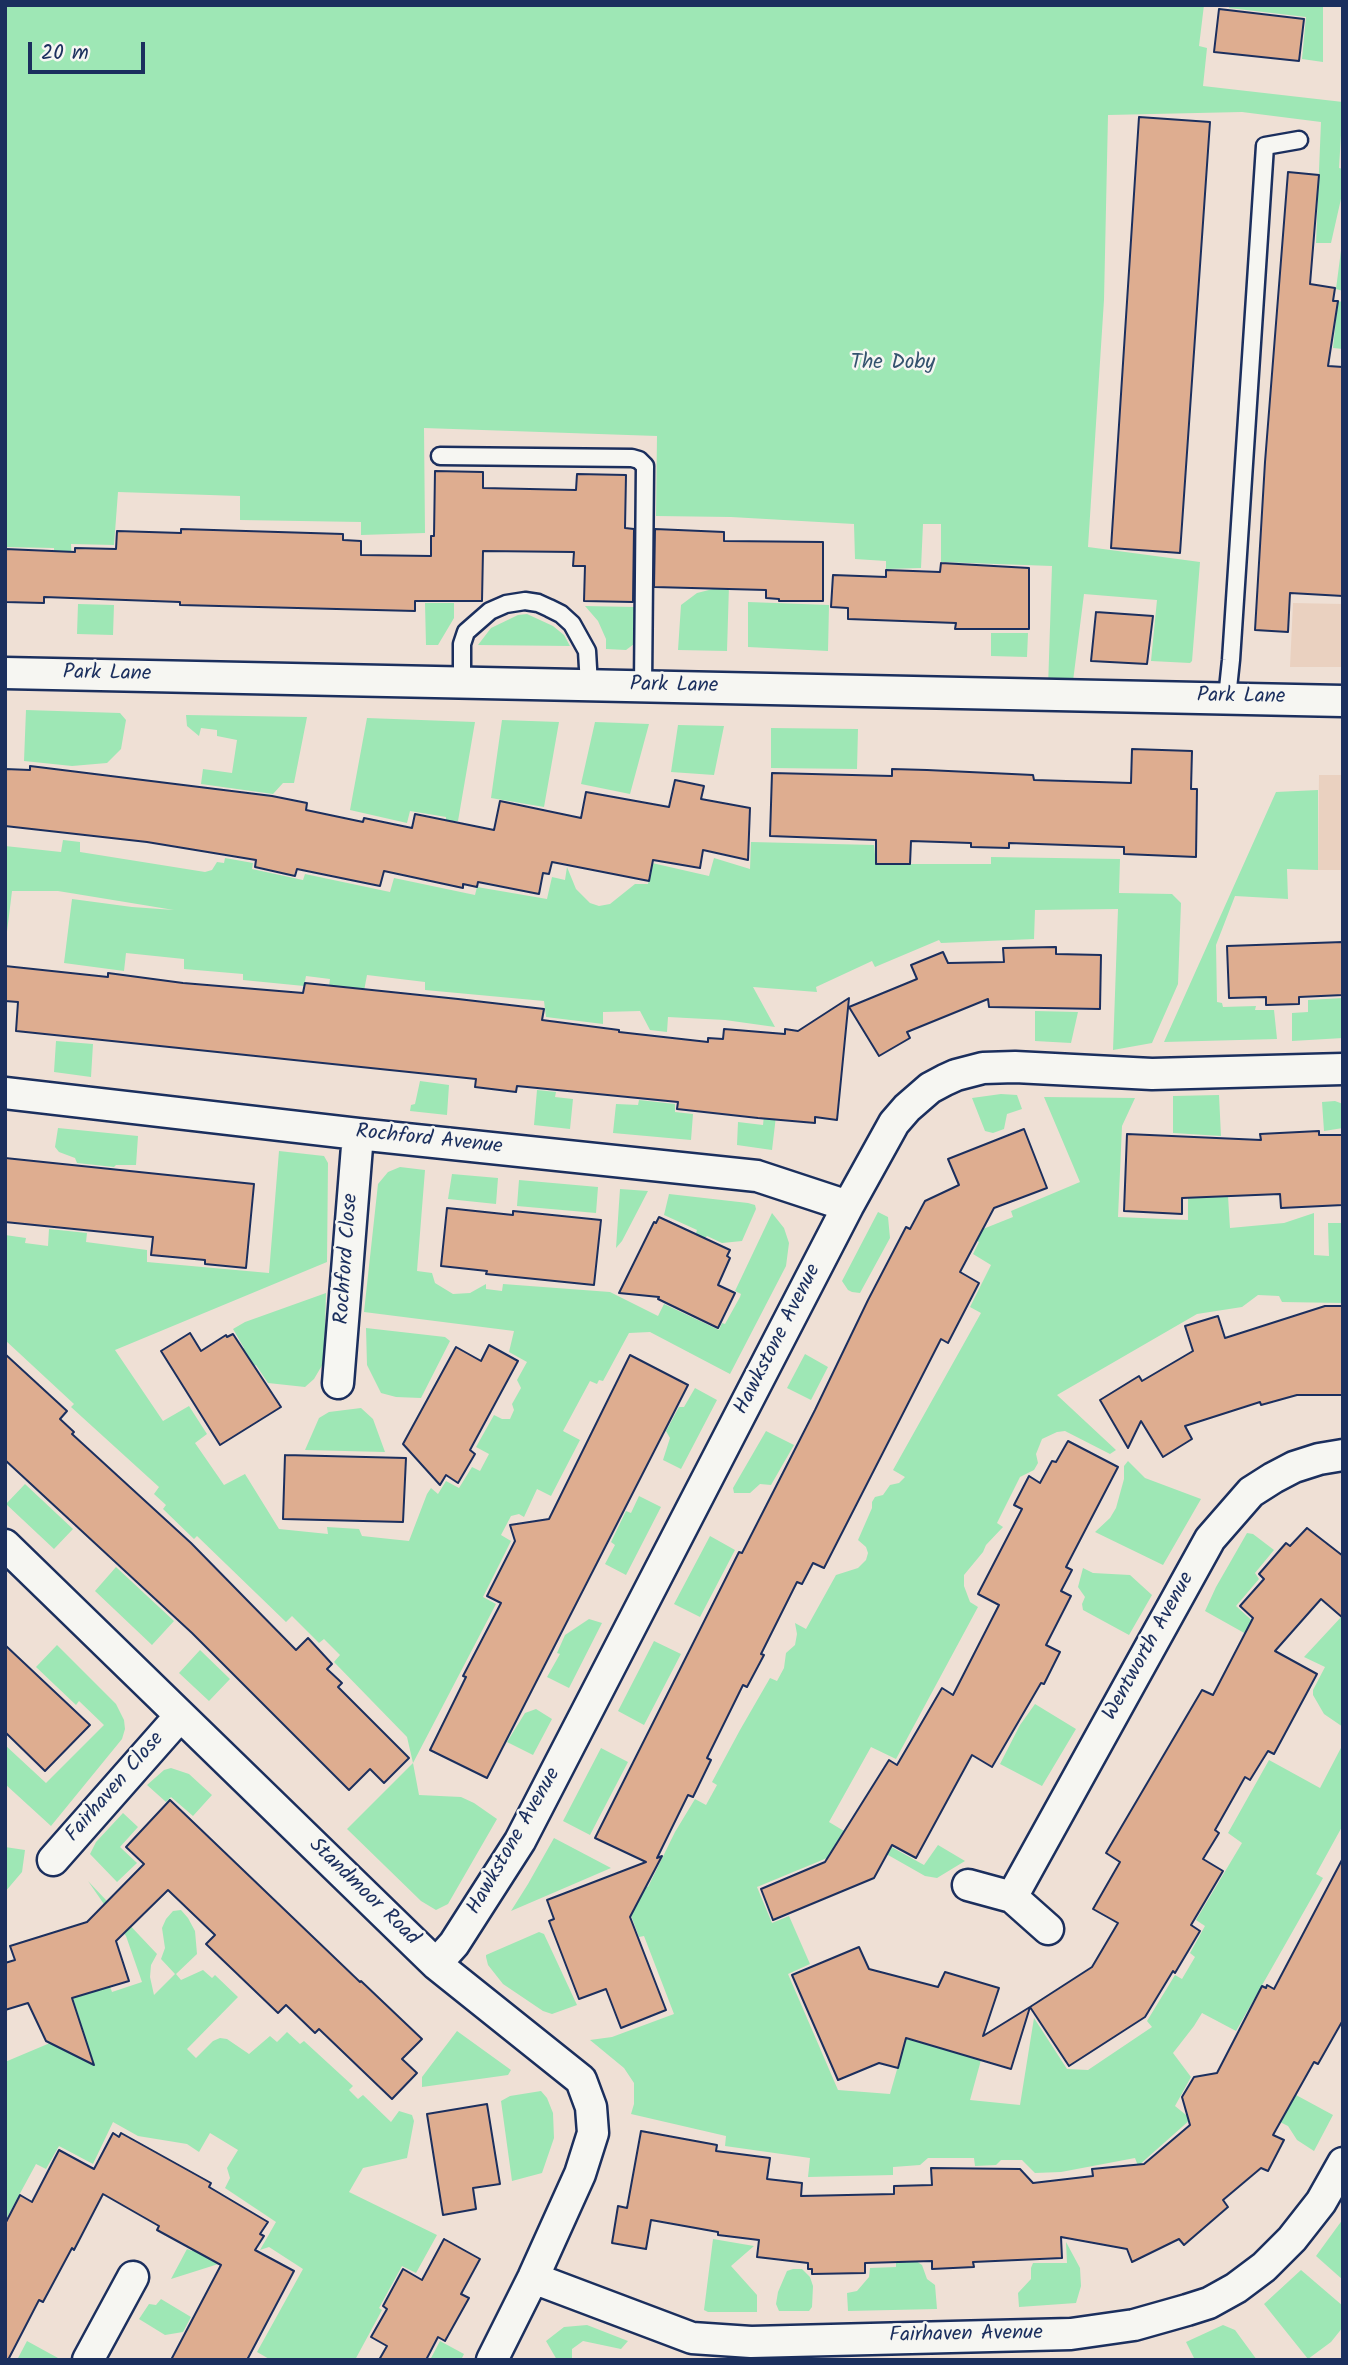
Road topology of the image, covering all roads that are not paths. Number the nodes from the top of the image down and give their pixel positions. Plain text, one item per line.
1 (1299, 140) dead end
2 (440, 456) dead end
3 (5, 673) edge
4 (462, 682) junction
5 (589, 685) junction
6 (643, 686) junction
7 (1227, 698) junction
8 (1343, 701) edge
9 (1343, 1069) edge
10 (5, 1093) edge
11 (358, 1134) junction
12 (848, 1206) junction
13 (338, 1384) dead end
14 (1343, 1455) edge
15 (5, 1545) edge
16 (180, 1716) junction
17 (53, 1860) dead end
18 (968, 1885) dead end
19 (1012, 1897) junction
20 (1048, 1928) dead end
21 (436, 1964) junction
22 (1343, 2163) edge
23 (133, 2277) dead end
24 (533, 2278) junction
25 (88, 2360) edge
26 (492, 2360) edge

1 - 7 lane
2 - 6 lane
3 - 4 street, Park Lane
4 - 5 street, Park Lane
4 - 5 lane
5 - 6 street, Park Lane
6 - 7 street, Park Lane
7 - 8 street, Park Lane
9 - 12 street, Hawkstone Avenue
10 - 11 street, Rochford Avenue
11 - 12 street, Rochford Avenue
11 - 13 street, Rochford Close
12 - 21 street, Hawkstone Avenue
14 - 19 street, Wentworth Avenue
15 - 16 street, Standmoor Road
16 - 17 street, Fairhaven Close
16 - 21 street, Standmoor Road
18 - 19 street
19 - 20 street
21 - 24 street, Standmoor Road
22 - 24 street, Fairhaven Avenue
23 - 25 street
24 - 26 street, Standmoor Road

